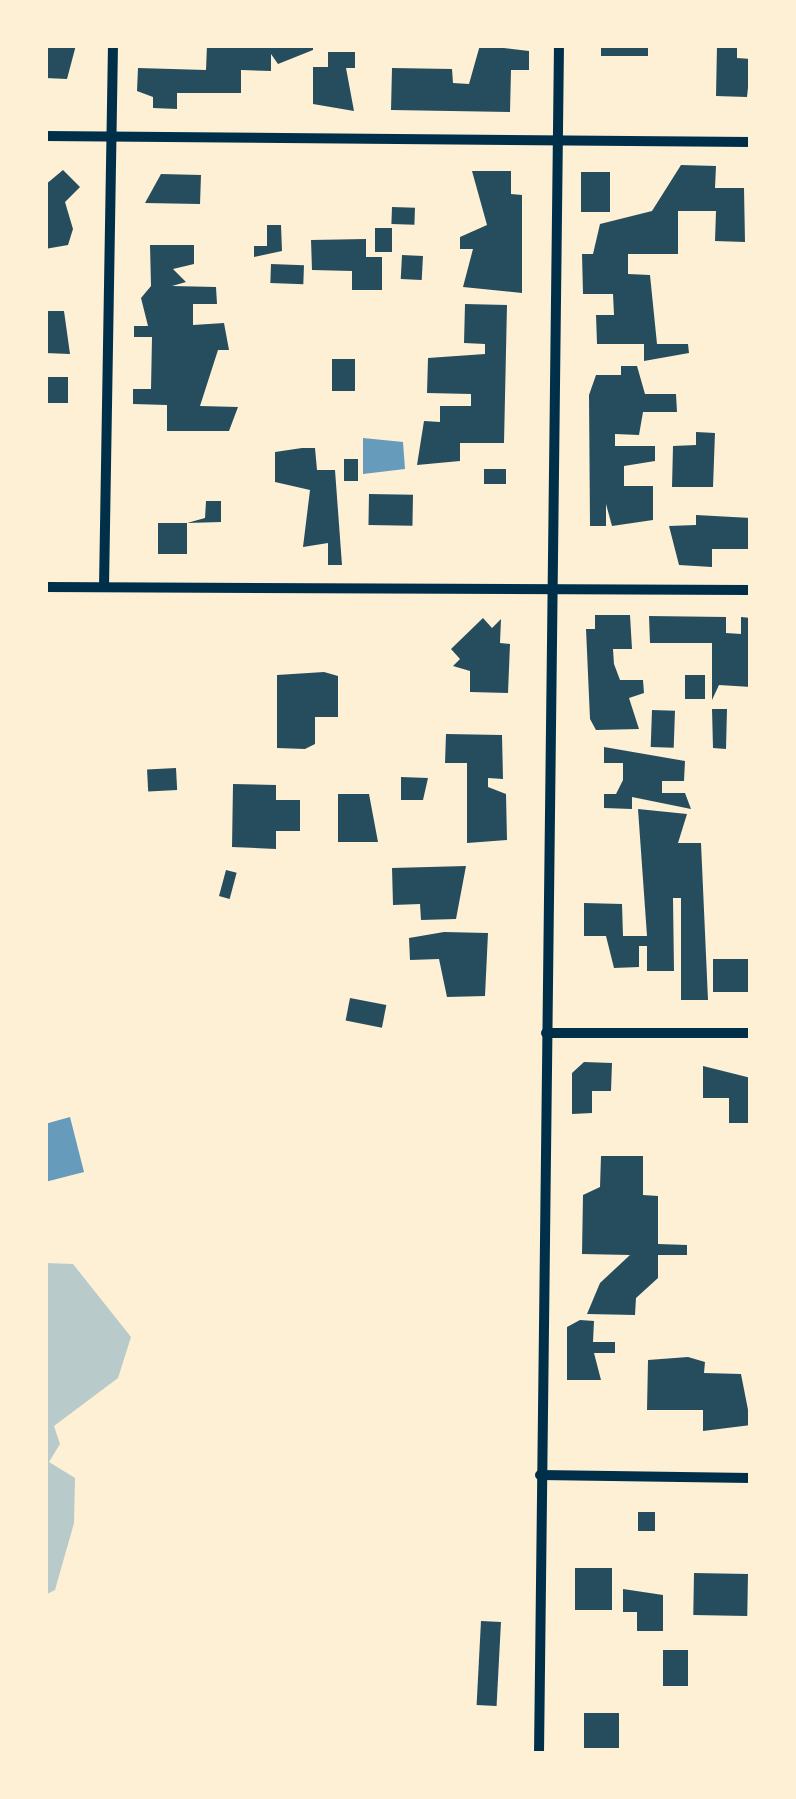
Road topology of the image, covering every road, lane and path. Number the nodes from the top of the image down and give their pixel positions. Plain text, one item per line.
1 (113, 45) edge
2 (558, 45) edge
3 (45, 136) edge
4 (112, 137) junction
5 (558, 140) junction
6 (751, 142) edge
7 (45, 587) edge
8 (104, 587) junction
9 (751, 590) edge
10 (553, 591) junction
11 (546, 1033) junction
12 (751, 1033) edge
13 (540, 1475) junction
14 (751, 1478) edge
15 (538, 1754) edge

1 - 4 street
2 - 5 street
3 - 4 street
4 - 5 street
4 - 8 street
5 - 6 street
5 - 10 street
7 - 8 street
8 - 10 street
9 - 10 street
10 - 11 street
11 - 12 street
11 - 13 street
13 - 14 street
13 - 15 street

